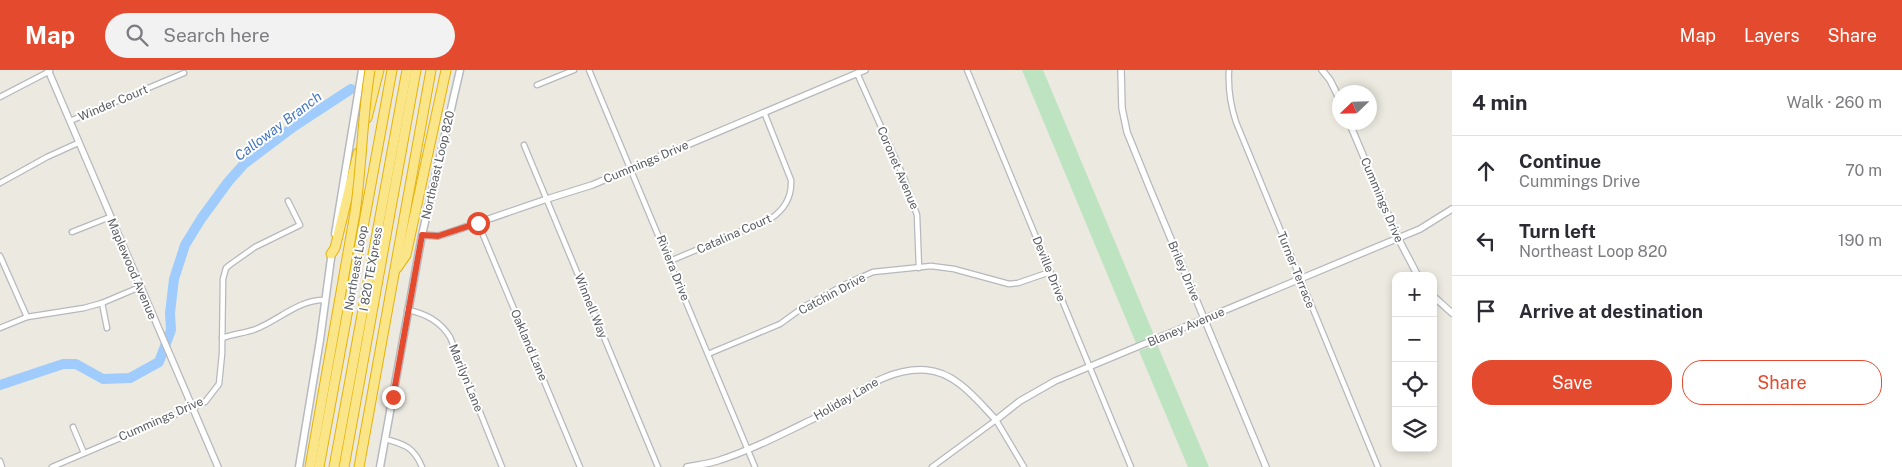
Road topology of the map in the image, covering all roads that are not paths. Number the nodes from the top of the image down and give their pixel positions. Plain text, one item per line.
1 (49, 70) edge
2 (362, 70) edge
3 (370, 70) edge
4 (379, 70) edge
5 (392, 70) edge
6 (407, 70) edge
7 (416, 70) edge
8 (432, 70) edge
9 (446, 70) edge
10 (460, 70) edge
11 (574, 70) edge
12 (589, 70) edge
13 (865, 70) edge
14 (967, 70) edge
15 (1121, 70) edge
16 (1229, 70) edge
17 (1322, 70) edge
18 (184, 73) dead end
19 (857, 73) junction
20 (537, 85) dead end
21 (1332, 85) edge
22 (0, 97) edge
23 (764, 112) junction
24 (70, 121) junction
25 (1352, 130) edge
26 (78, 143) junction
27 (524, 145) dead end
28 (631, 168) junction
29 (0, 183) edge
30 (547, 199) junction
31 (288, 201) dead end
32 (1452, 209) edge
33 (110, 217) junction
34 (478, 223) junction
35 (72, 232) dead end
36 (422, 235) junction
37 (1398, 238) junction
38 (331, 254) junction
39 (0, 256) edge
40 (670, 261) junction
41 (919, 268) junction
42 (396, 270) junction
43 (1050, 272) junction
44 (1416, 272) edge
45 (1300, 279) junction
46 (140, 287) junction
47 (324, 300) junction
48 (1437, 300) edge
49 (102, 303) junction
50 (407, 310) junction
51 (1452, 313) edge
52 (27, 317) junction
53 (1204, 320) junction
54 (0, 328) edge
55 (107, 328) dead end
56 (222, 338) junction
57 (708, 354) junction
58 (1090, 367) junction
59 (191, 407) junction
60 (996, 420) junction
61 (73, 426) dead end
62 (385, 439) junction
63 (748, 450) junction
64 (84, 453) junction
65 (0, 462) edge
66 (2, 467) edge
67 (52, 467) edge
68 (218, 467) edge
69 (299, 467) edge
70 (310, 467) edge
71 (319, 467) edge
72 (334, 467) edge
73 (344, 467) edge
74 (359, 467) edge
75 (380, 467) edge
76 (422, 467) edge
77 (502, 467) edge
78 (580, 467) edge
79 (658, 467) edge
80 (687, 467) edge
81 (755, 467) edge
82 (932, 467) edge
83 (1024, 467) edge
84 (1131, 467) edge
85 (1266, 467) edge
86 (1378, 467) edge

1 - 22 street
1 - 24 street, Maplewood Avenue
2 - 38 main road
3 - 70 highway, bridge
4 - 38 highway
5 - 71 highway, Northeast Loop
6 - 72 highway, I 820 TEXpress
7 - 73 highway, I 820 TEXpress
8 - 42 highway
9 - 42 highway
10 - 36 main road, Northeast Loop 820
11 - 20 street
12 - 28 street, Riviera Drive
13 - 19 street, Cummings Drive
14 - 43 street, Deville Drive
15 - 53 street, Briley Drive
16 - 45 street, Turner Terrace
17 - 21 street
18 - 24 street, Winder Court
19 - 23 street, Cummings Drive
19 - 41 street, Coronet Avenue
23 - 28 street, Cummings Drive
23 - 40 street, Catalina Court
24 - 26 street, Maplewood Avenue
25 - 37 street, Cummings Drive
26 - 29 street
26 - 33 street, Maplewood Avenue
27 - 30 street, Winnell Way
28 - 30 street, Cummings Drive
28 - 40 street, Riviera Drive
30 - 34 street, Cummings Drive
30 - 79 street, Winnell Way
31 - 56 street, Cummings Drive
32 - 37 street, Blaney Avenue
33 - 35 street
33 - 46 street, Maplewood Avenue
34 - 36 street, Cummings Drive
34 - 78 street, Oakland Lane
36 - 50 main road, Northeast Loop 820
37 - 44 street, Cummings Drive
37 - 45 street, Blaney Avenue
38 - 47 main road
39 - 52 street
40 - 57 street, Riviera Drive
41 - 43 street, Catchin Drive
41 - 57 street, Catchin Drive
42 - 74 highway
43 - 58 street, Deville Drive
45 - 53 street, Blaney Avenue
45 - 86 street, Turner Terrace
46 - 49 street
46 - 59 street, Maplewood Avenue
47 - 56 street
47 - 69 main road
48 - 51 street
49 - 52 street
49 - 55 street
50 - 62 main road, Northeast Loop 820
50 - 77 street, Marilyn Lane
52 - 54 street
53 - 58 street, Blaney Avenue
53 - 85 street, Briley Drive
56 - 59 street, Cummings Drive
57 - 63 street, Riviera Drive
58 - 60 street, Blaney Avenue
58 - 84 street, Deville Drive
59 - 64 street, Cummings Drive
59 - 68 street, Maplewood Avenue
60 - 63 street, Holiday Lane
60 - 82 street, Blaney Avenue
60 - 83 street
61 - 64 street
62 - 75 main road, Northeast Loop 820
62 - 76 street
63 - 80 street, Holiday Lane
63 - 81 street, Riviera Drive
64 - 67 street, Cummings Drive
65 - 66 street

